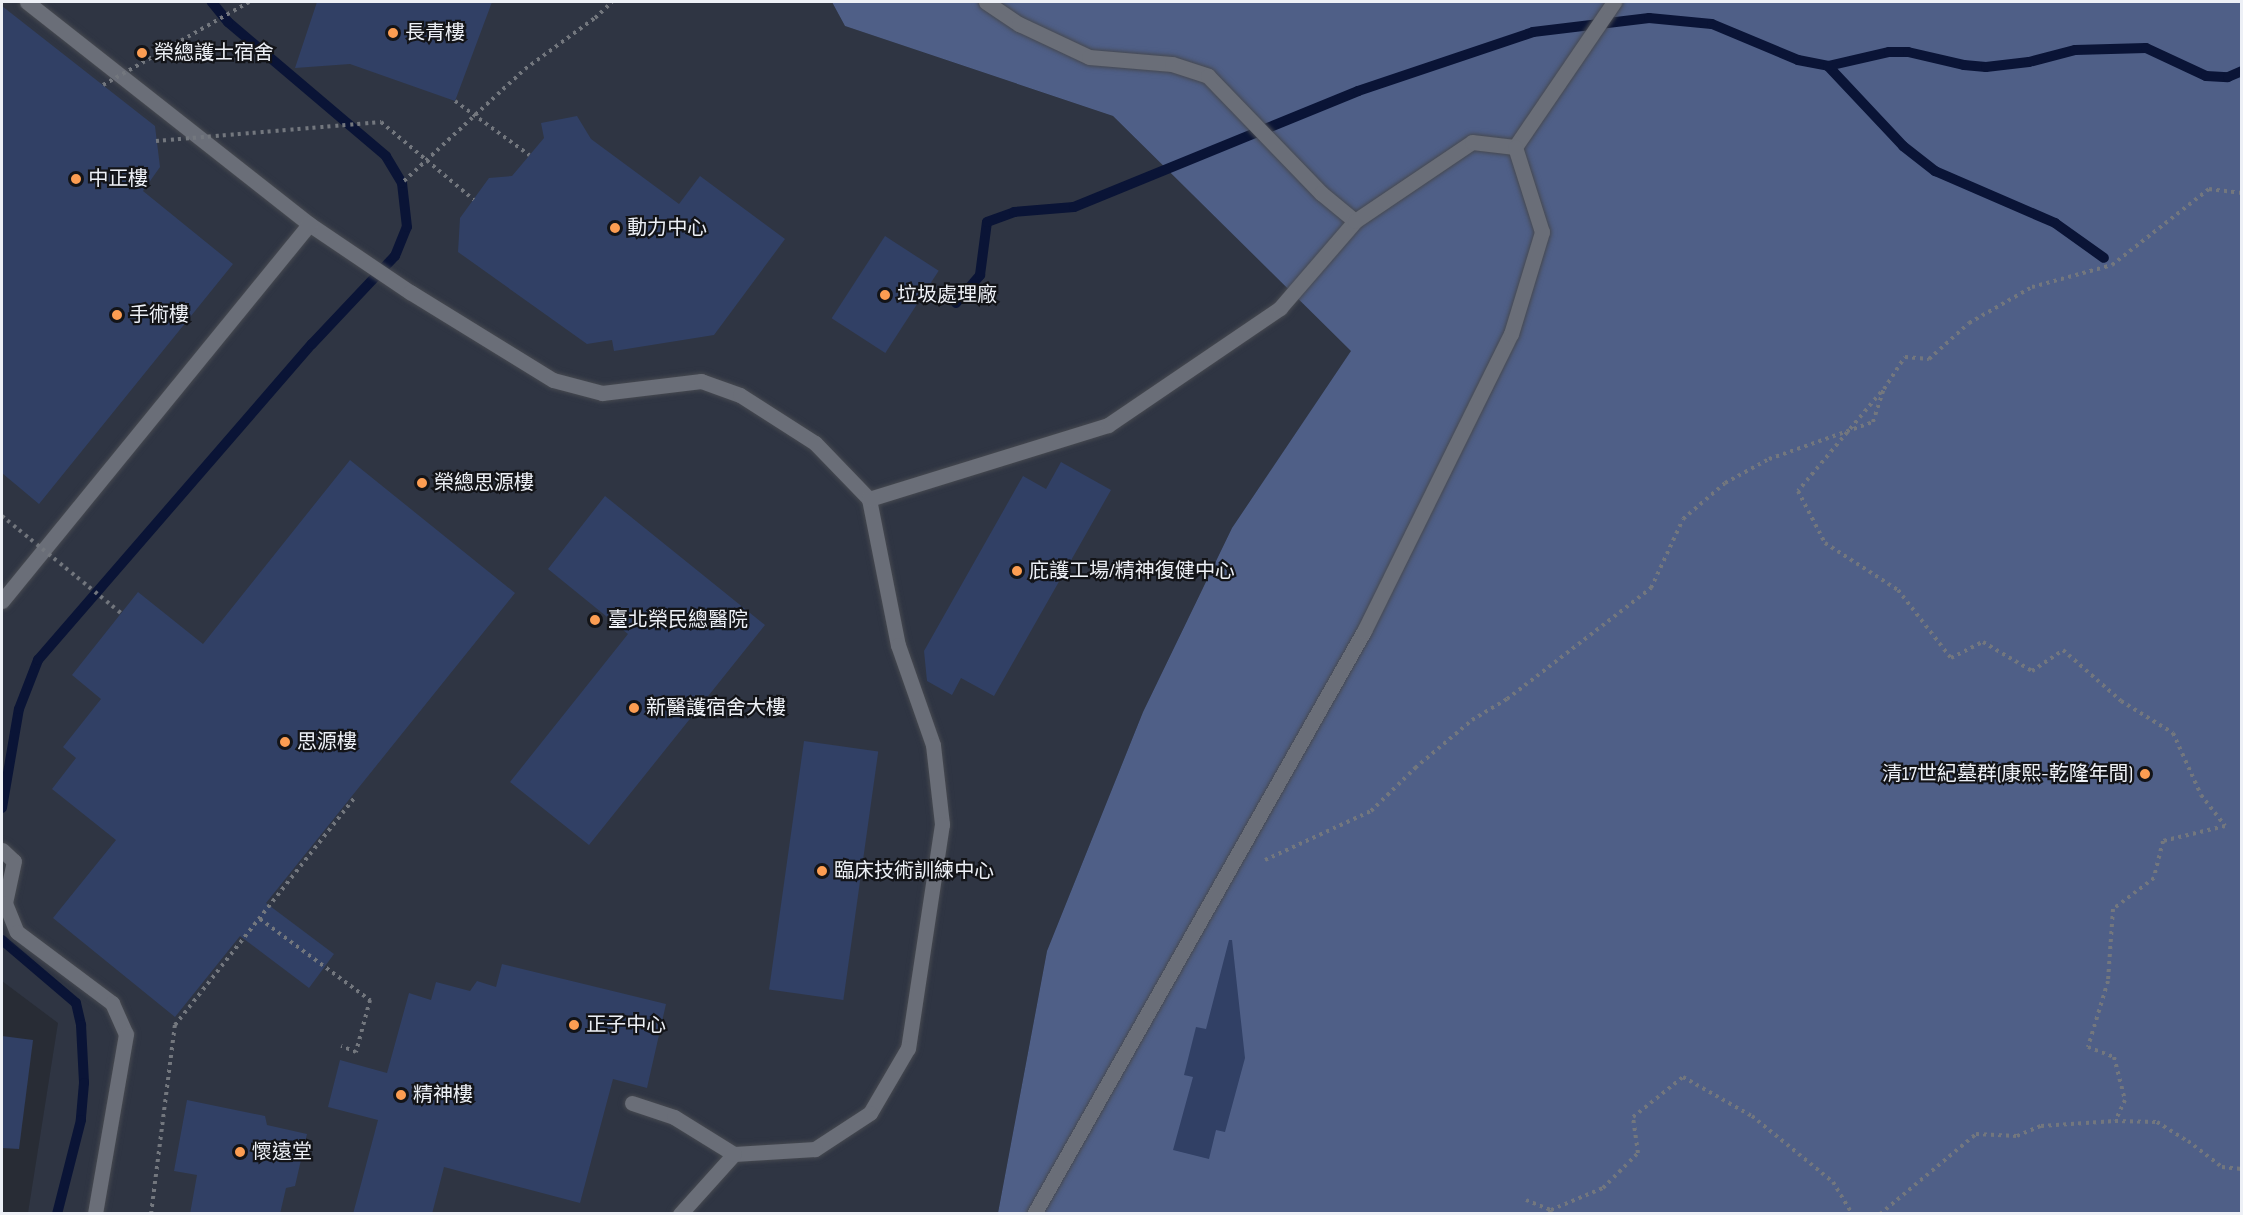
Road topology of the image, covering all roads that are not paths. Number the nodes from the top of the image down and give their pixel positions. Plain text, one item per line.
1 (27, 2) edge
2 (986, 2) edge
3 (1614, 2) edge
4 (1515, 147) junction
5 (1355, 221) junction
6 (309, 224) junction
7 (868, 499) junction
8 (2, 601) edge
9 (3, 851) edge
10 (632, 1103) dead end
11 (734, 1154) junction
12 (95, 1214) edge
13 (680, 1214) edge
14 (1034, 1214) edge

1 - 6 lane
2 - 5 lane
3 - 4 lane
4 - 5 lane
4 - 14 lane
5 - 7 lane
6 - 7 lane
6 - 8 lane
7 - 11 lane
9 - 12 lane
10 - 11 lane
11 - 13 lane

